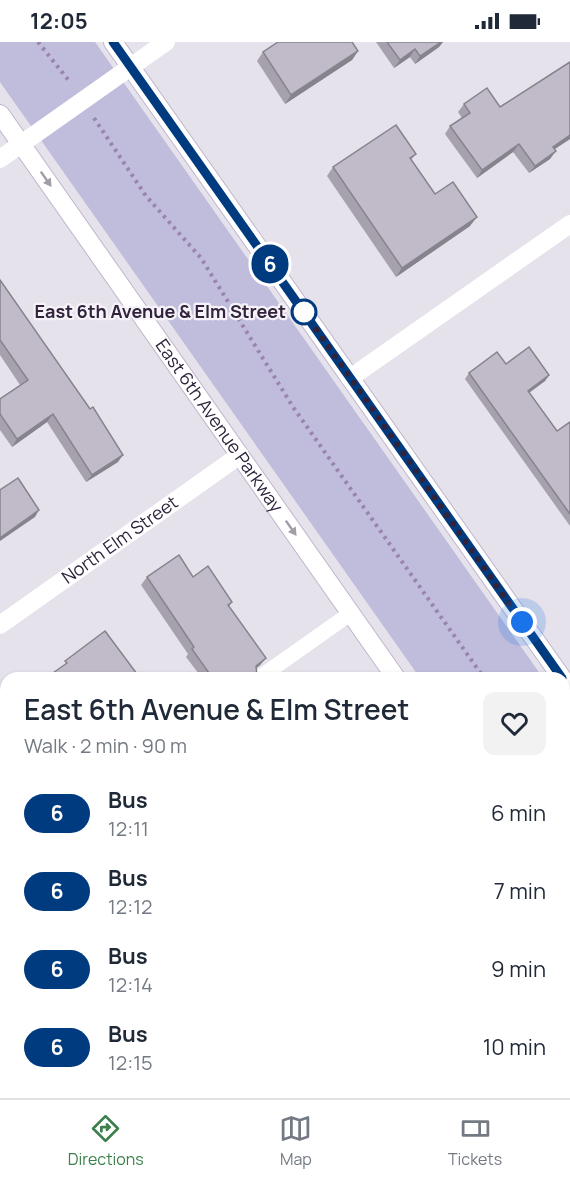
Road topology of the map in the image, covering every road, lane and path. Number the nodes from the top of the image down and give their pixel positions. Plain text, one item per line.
1 (38, 42) edge
2 (113, 42) edge
3 (166, 42) edge
4 (131, 67) junction
5 (83, 100) junction
6 (0, 114) edge
7 (21, 144) junction
8 (0, 159) edge
9 (570, 224) edge
10 (350, 378) junction
11 (240, 455) junction
12 (351, 613) junction
13 (0, 625) edge
14 (267, 672) edge
15 (392, 672) edge
16 (480, 672) edge
17 (557, 672) edge

1 - 5 path
2 - 4 main road
3 - 4 main road
4 - 5 main road
4 - 10 main road
5 - 7 main road
5 - 16 path
6 - 7 main road, East 6th Avenue Parkway
7 - 8 main road
7 -> 11 main road, East 6th Avenue Parkway
9 - 10 main road
10 - 17 main road
11 -> 12 main road, East 6th Avenue Parkway
11 - 13 main road, North Elm Street
12 - 14 lane
12 - 15 main road, East 6th Avenue Parkway

